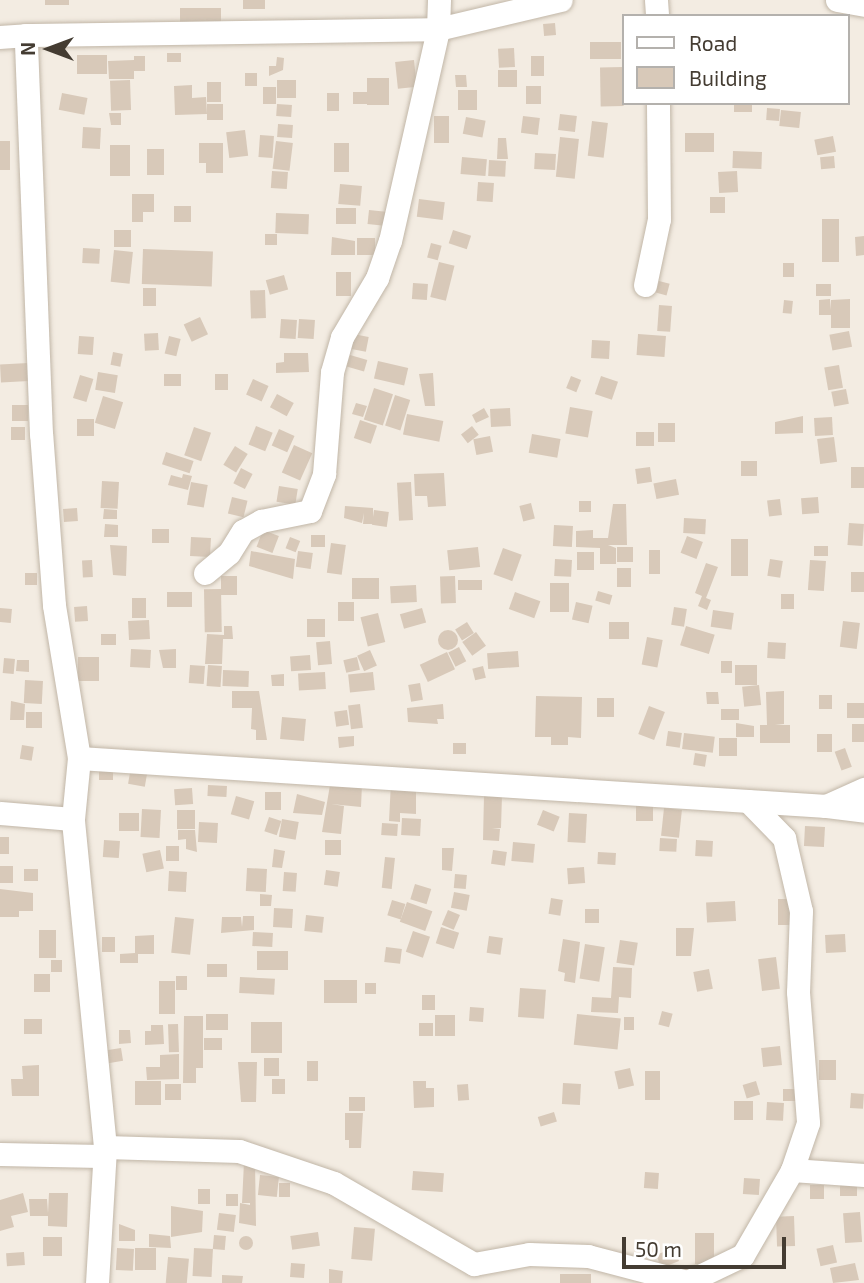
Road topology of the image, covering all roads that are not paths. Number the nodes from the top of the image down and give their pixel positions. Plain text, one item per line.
1 (439, 0) edge
2 (561, 0) edge
3 (837, 0) edge
4 (864, 5) edge
5 (438, 29) junction
6 (26, 35) junction
7 (0, 37) edge
8 (658, 105) edge
9 (645, 285) dead end
10 (205, 573) dead end
11 (79, 758) junction
12 (864, 789) edge
13 (748, 800) junction
14 (826, 806) junction
15 (864, 811) edge
16 (0, 813) edge
17 (73, 819) junction
18 (103, 1152) junction
19 (0, 1154) edge
20 (792, 1170) junction
21 (864, 1175) edge
22 (97, 1283) edge

1 - 5 street
2 - 5 street
3 - 4 street
5 - 6 street
5 - 10 street
6 - 7 street
6 - 11 street
8 - 9 street
11 - 13 street
11 - 17 street
12 - 14 street
13 - 14 street
13 - 20 street
14 - 15 street
16 - 17 street
17 - 18 street
18 - 19 street
18 - 20 street
18 - 22 street
20 - 21 street

